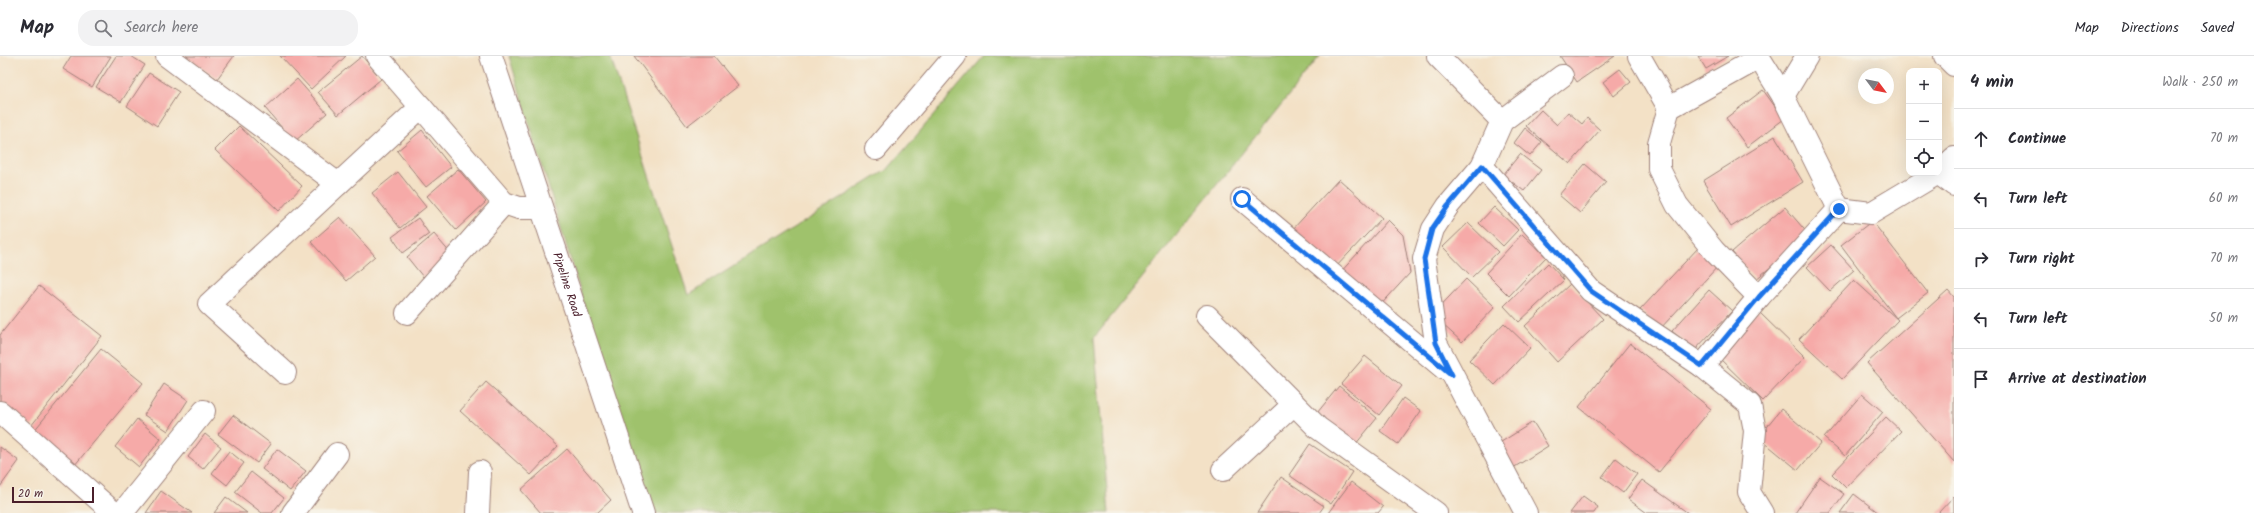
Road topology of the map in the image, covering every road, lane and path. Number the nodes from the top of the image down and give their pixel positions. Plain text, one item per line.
1 (167, 56) edge
2 (377, 56) edge
3 (491, 56) edge
4 (956, 56) edge
5 (1438, 56) edge
6 (1639, 56) edge
7 (1807, 56) edge
8 (1945, 56) edge
9 (1759, 57) edge
10 (1954, 65) edge
11 (1562, 76) dead end
12 (1783, 96) junction
13 (421, 107) junction
14 (1669, 108) junction
15 (1502, 121) junction
16 (876, 149) dead end
17 (1954, 158) edge
18 (1482, 166) junction
19 (1942, 169) edge
20 (1933, 176) edge
21 (1942, 176) edge
22 (338, 184) junction
23 (1954, 185) edge
24 (1242, 199) dead end
25 (504, 203) junction
26 (541, 208) junction
27 (1839, 209) junction
28 (1759, 297) junction
29 (407, 313) dead end
30 (1207, 316) dead end
31 (1702, 366) junction
32 (285, 373) dead end
33 (1452, 375) junction
34 (1294, 404) junction
35 (204, 411) dead end
36 (0, 412) edge
37 (337, 454) dead end
38 (1223, 470) dead end
39 (480, 472) dead end
40 (114, 513) edge
41 (122, 513) edge
42 (293, 513) edge
43 (478, 513) edge
44 (643, 513) edge
45 (1436, 513) edge
46 (1526, 513) edge
47 (1762, 513) edge

1 - 22 street
2 - 13 street
3 - 26 street, Pipeline Road
4 - 16 street
5 - 15 street
6 - 14 street
7 - 12 street
8 - 10 street
9 - 12 street
9 - 14 street
11 - 15 street
12 - 27 street
13 - 22 street
13 - 25 street
14 - 28 street
15 - 18 street
17 - 19 street
18 - 31 street
18 - 33 street
20 - 27 street
21 - 23 street
22 - 32 street
24 - 33 street
25 - 26 street
25 - 29 street
26 - 44 street, Pipeline Road
27 - 28 street
28 - 31 street
30 - 34 street
31 - 47 street
33 - 46 street
34 - 38 street
34 - 45 street
35 - 41 street
36 - 40 street
37 - 42 street
39 - 43 street

